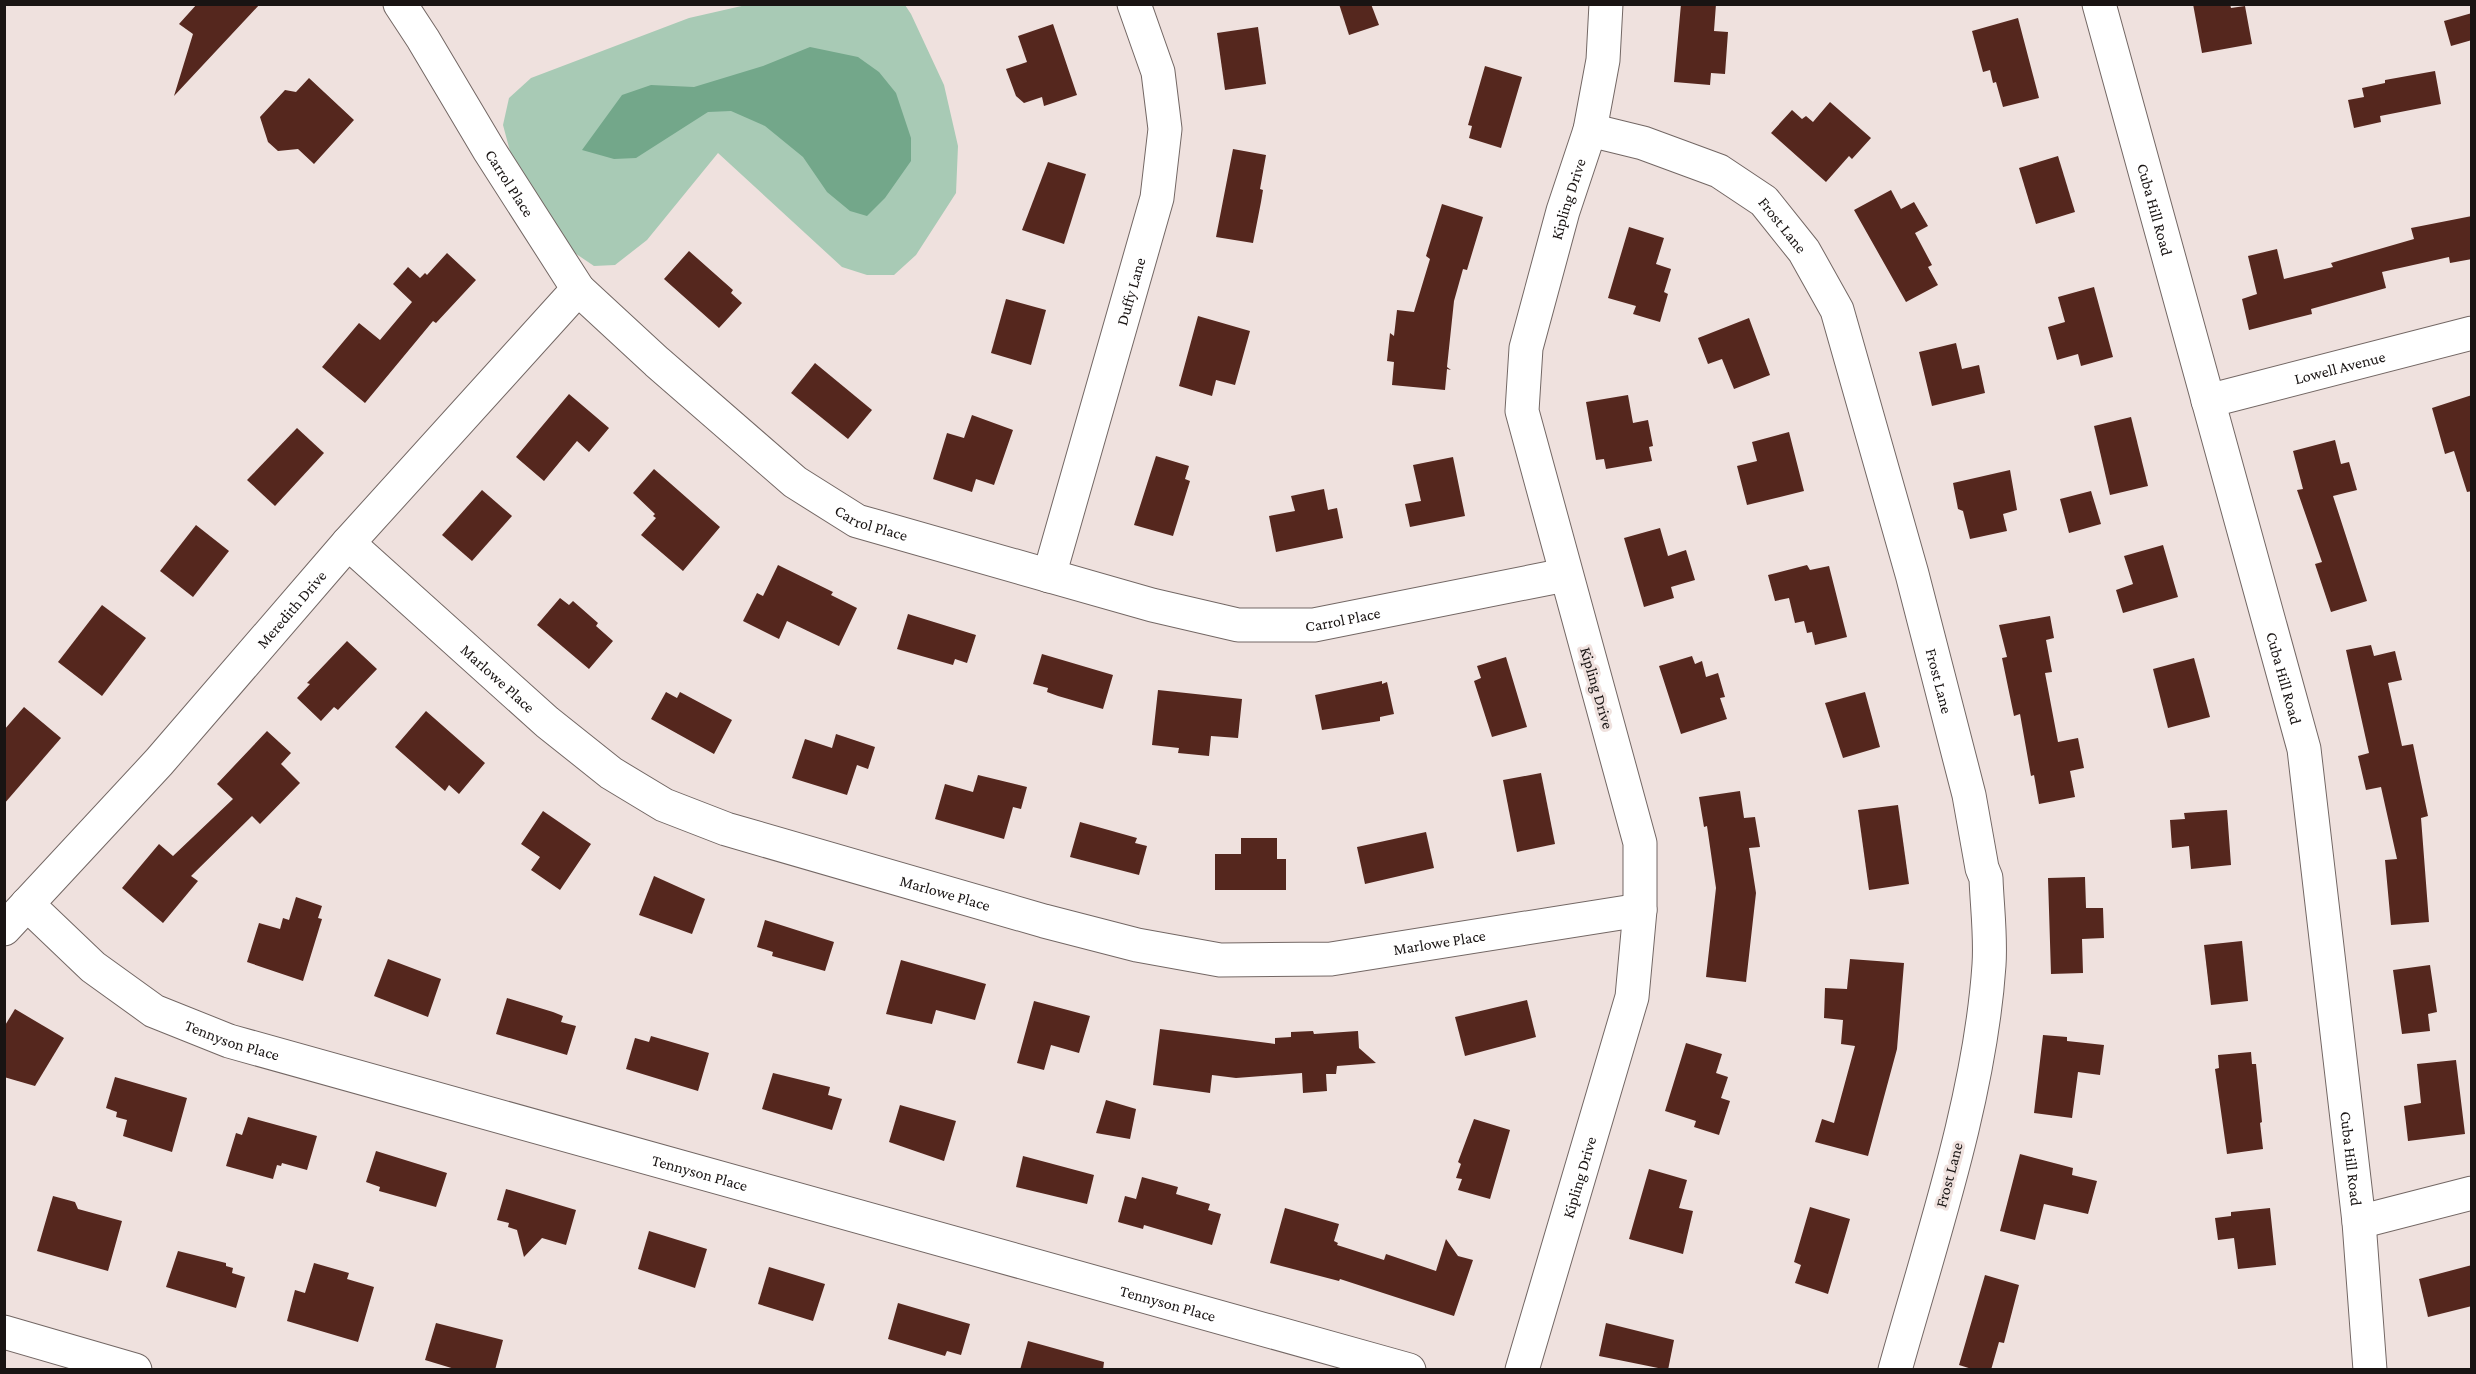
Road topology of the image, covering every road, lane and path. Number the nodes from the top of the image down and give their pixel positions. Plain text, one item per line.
1 (400, 4) edge
2 (1134, 4) edge
3 (1606, 4) edge
4 (2099, 4) edge
5 (1590, 130) junction
6 (578, 289) junction
7 (2472, 333) edge
8 (2208, 401) junction
9 (348, 543) junction
10 (1565, 574) junction
11 (1049, 576) junction
12 (27, 904) junction
13 (1640, 910) junction
14 (4, 929) edge
15 (2472, 1193) edge
16 (2359, 1222) junction
17 (4, 1332) edge
18 (94, 1364) edge
19 (135, 1370) edge
20 (1409, 1370) edge
21 (1522, 1370) edge
22 (1895, 1370) edge
23 (2370, 1370) edge

1 - 6 street, Carrol Place
2 - 11 street, Duffy Lane
3 - 5 street, Kipling Drive
4 - 8 street, Cuba Hill Road
5 - 10 street, Kipling Drive
5 - 22 street, Frost Lane
6 - 9 street, Meredith Drive
6 - 11 street, Carrol Place
7 - 8 street, Lowell Avenue
8 - 16 street, Cuba Hill Road
9 - 12 street, Meredith Drive
9 - 13 street, Marlowe Place
10 - 11 street, Carrol Place
10 - 13 street, Kipling Drive
12 - 14 street, Meredith Drive
12 - 20 street, Tennyson Place
13 - 21 street, Kipling Drive
15 - 16 street
16 - 23 street, Cuba Hill Road
17 - 18 street
18 - 19 street

